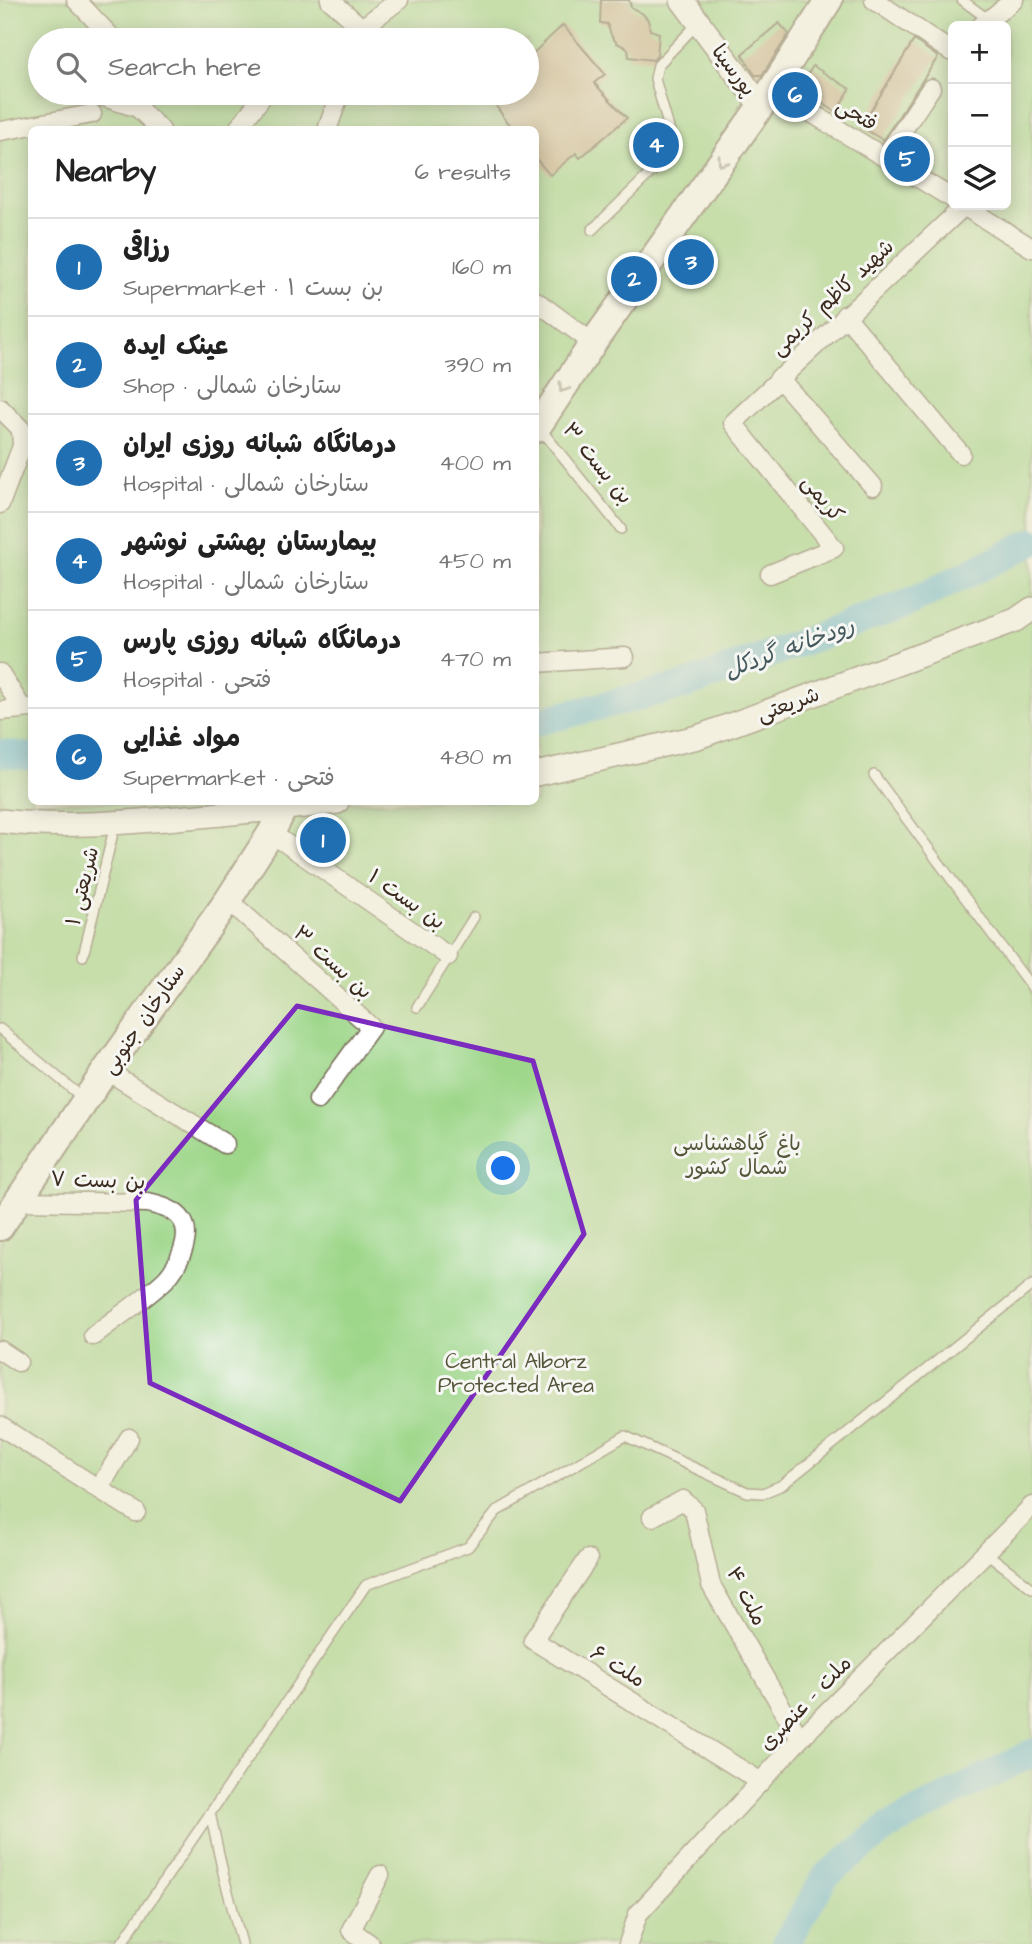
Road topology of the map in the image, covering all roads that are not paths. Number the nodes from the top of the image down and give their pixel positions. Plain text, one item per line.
1 (76, 0) edge
2 (330, 0) edge
3 (400, 0) edge
4 (682, 0) edge
5 (829, 0) edge
6 (874, 0) edge
7 (962, 0) edge
8 (1014, 0) edge
9 (983, 21) edge
10 (988, 21) edge
11 (699, 22) junction
12 (103, 28) edge
13 (355, 28) edge
14 (367, 28) edge
15 (948, 50) edge
16 (931, 88) dead end
17 (767, 98) junction
18 (97, 105) edge
19 (130, 105) edge
20 (256, 105) edge
21 (336, 105) edge
22 (91, 122) edge
23 (51, 126) edge
24 (157, 126) edge
25 (240, 126) edge
26 (328, 126) edge
27 (28, 128) edge
28 (1, 131) edge
29 (885, 157) junction
30 (948, 190) edge
31 (958, 210) edge
32 (971, 210) edge
33 (592, 230) dead end
34 (1032, 248) edge
35 (539, 302) edge
36 (845, 315) junction
37 (593, 343) junction
38 (779, 378) junction
39 (0, 408) edge
40 (733, 423) joint
41 (539, 424) edge
42 (539, 429) edge
43 (26, 433) edge
44 (961, 454) dead end
45 (873, 486) dead end
46 (0, 505) edge
47 (621, 529) dead end
48 (770, 574) dead end
49 (1032, 609) edge
50 (625, 657) dead end
51 (539, 663) edge
52 (0, 673) edge
53 (27, 708) edge
54 (0, 711) edge
55 (539, 773) edge
56 (874, 775) dead end
57 (323, 805) edge
58 (280, 814) edge
59 (0, 821) edge
60 (115, 823) junction
61 (228, 900) junction
62 (474, 916) dead end
63 (83, 956) dead end
64 (449, 956) junction
65 (1032, 988) edge
66 (417, 1007) dead end
67 (0, 1029) edge
68 (106, 1070) junction
69 (85, 1100) junction
70 (318, 1100) dead end
71 (225, 1144) dead end
72 (19, 1201) junction
73 (0, 1227) edge
74 (1032, 1285) edge
75 (93, 1336) dead end
76 (0, 1350) edge
77 (18, 1362) dead end
78 (0, 1426) edge
79 (129, 1438) dead end
80 (99, 1489) junction
81 (1032, 1506) edge
82 (136, 1513) dead end
83 (652, 1517) dead end
84 (985, 1552) junction
85 (588, 1559) dead end
86 (1032, 1588) edge
87 (800, 1739) junction
88 (761, 1782) junction
89 (210, 1813) junction
90 (380, 1875) dead end
91 (121, 1944) edge
92 (242, 1944) edge
93 (370, 1944) edge
94 (628, 1944) edge

1 - 12 street
2 - 13 street
3 - 14 street
4 - 11 street, پورسینا
5 - 17 main road
6 - 15 street
7 - 9 lane
8 - 10 street
11 - 17 street, پورسینا
11 - 33 lane
16 - 29 street
17 - 29 street, فتحی
17 -> 37 main road
18 - 22 street
19 - 24 street
20 - 25 street
21 - 26 street
22 - 23 street
27 - 28 street
29 - 30 street, فتحی
31 - 36 street, شهید کاظم کریمی
32 - 34 street
35 - 37 street
36 - 38 street, شهید کاظم کریمی
36 - 44 street
37 -> 41 main road
38 - 40 street, شهید کاظم کریمی
38 - 45 street
39 - 43 street
40 - 48 street, کریمی
42 - 47 lane, بن بست ۳
43 - 46 street
49 - 55 street, شریعتی
50 - 51 street
52 - 53 street
53 - 54 street
56 - 65 lane
57 - 58 street
58 - 60 street
58 - 61 main road, ستارخان جنوبی
58 - 64 street, بن بست ۱
59 - 60 street
60 - 63 lane, شریعتی ۱
61 - 68 main road, ستارخان جنوبی
61 - 70 street, بن بست ۳
62 - 64 lane
64 - 66 lane
67 - 69 lane
68 - 69 main road, ستارخان جنوبی
68 - 71 street
69 - 72 main road, ستارخان جنوبی
72 - 73 main road, ستارخان جنوبی
72 - 75 street, بن بست ۷
74 - 89 lane
76 - 77 street
78 - 80 street
79 - 80 street
80 - 82 street
81 - 84 street, ملت - عنصری
83 - 87 street, ملت ۴
84 - 86 lane
84 - 87 street, ملت - عنصری
85 - 88 street, ملت ۶
87 - 88 street, ملت - عنصری
88 - 94 street, ملت - عنصری
89 - 91 lane
89 - 92 lane
90 - 93 street

